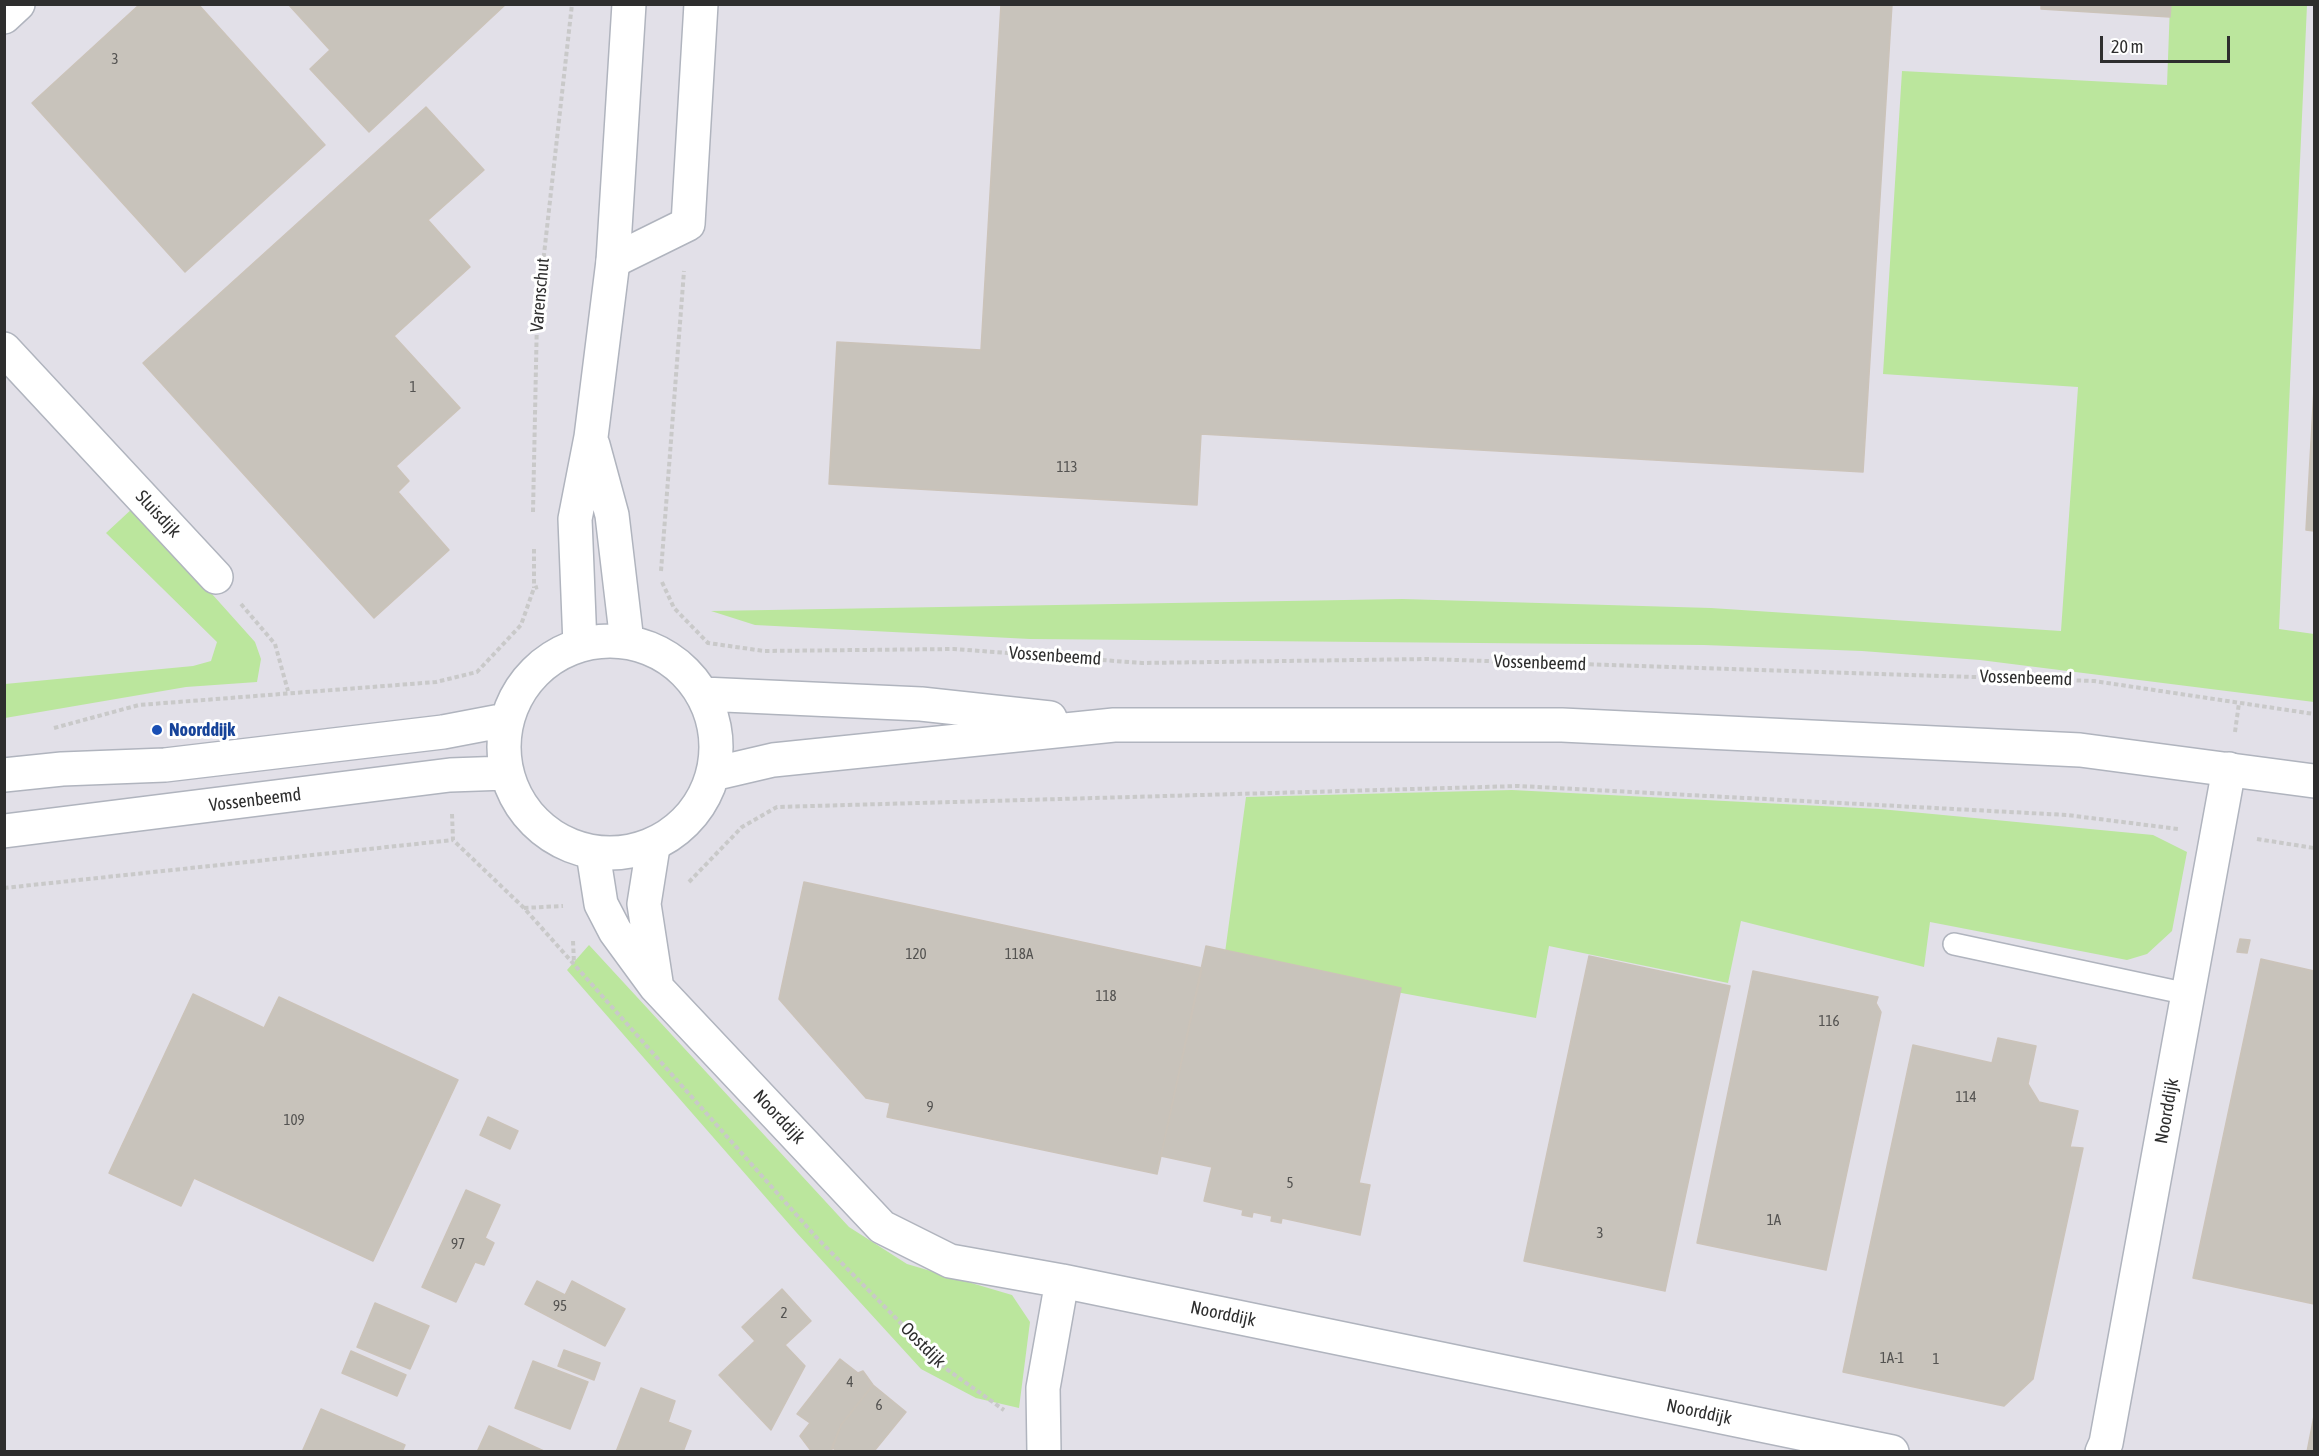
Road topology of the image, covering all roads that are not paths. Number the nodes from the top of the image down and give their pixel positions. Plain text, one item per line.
1 (18, 4) edge
2 (629, 4) edge
3 (700, 4) edge
4 (4, 17) edge
5 (613, 261) junction
6 (4, 350) edge
7 (591, 437) junction
8 (216, 577) road end
9 (627, 642) junction
10 (580, 645) junction
11 (703, 694) junction
12 (506, 720) junction
13 (1114, 725) junction
14 (2229, 769) junction
15 (506, 773) junction
16 (713, 774) junction
17 (4, 775) edge
18 (2314, 781) edge
19 (4, 831) edge
20 (653, 847) junction
21 (593, 853) junction
22 (1954, 944) dead end
23 (657, 987) junction
24 (2188, 994) junction
25 (1062, 1281) junction
26 (1044, 1440) edge
27 (1892, 1452) edge
28 (2102, 1452) edge

1 - 4 street
2 - 5 street
3 - 5 street
5 - 7 street
6 - 8 street, Sluisdijk
7 - 9 street
7 - 10 street
9 - 10 street
9 - 11 street
10 - 12 street
11 - 13 street
11 - 16 street
12 - 15 street
12 - 17 street
13 - 14 street
13 - 16 street
14 - 18 street
14 - 24 street, Noorddijk
15 - 19 street, Vossenbeemd
15 - 21 street
16 - 20 street
20 - 21 street
20 - 23 street
21 - 23 street, Noorddijk
22 - 24 lane
23 - 25 street, Noorddijk
24 - 28 street, Noorddijk
25 - 26 street
25 - 27 street, Noorddijk

